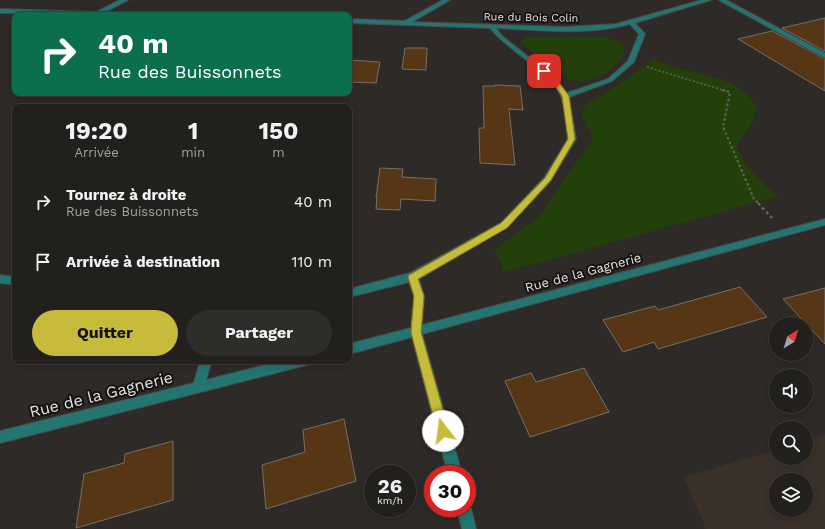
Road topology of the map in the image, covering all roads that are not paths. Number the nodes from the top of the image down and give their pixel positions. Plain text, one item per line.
1 (125, 0) edge
2 (447, 0) edge
3 (708, 0) edge
4 (722, 0) edge
5 (0, 11) edge
6 (32, 12) edge
7 (101, 12) edge
8 (352, 21) edge
9 (405, 22) junction
10 (632, 22) junction
11 (492, 27) junction
12 (825, 56) edge
13 (565, 96) junction
14 (825, 222) edge
15 (412, 277) junction
16 (0, 280) edge
17 (12, 281) edge
18 (352, 292) edge
19 (416, 332) junction
20 (352, 348) edge
21 (205, 364) edge
22 (291, 364) edge
23 (198, 388) junction
24 (0, 437) edge
25 (453, 465) edge
26 (467, 517) edge
27 (470, 529) edge

1 - 7 street
2 - 9 street
3 - 10 street, Rue du Bois Colin
4 - 12 street
5 - 6 street
8 - 9 street, Rue du Bois Colin
9 - 11 street, Rue du Bois Colin
10 - 11 street, Rue du Bois Colin
10 - 13 street
11 - 13 street
13 - 15 street
14 - 19 street, Rue de la Gagnerie
15 - 18 street
15 - 19 street
16 - 17 street
19 - 20 street, Rue de la Gagnerie
19 - 25 street
21 - 23 street
22 - 23 street, Rue de la Gagnerie
23 - 24 street, Rue de la Gagnerie
26 - 27 street

